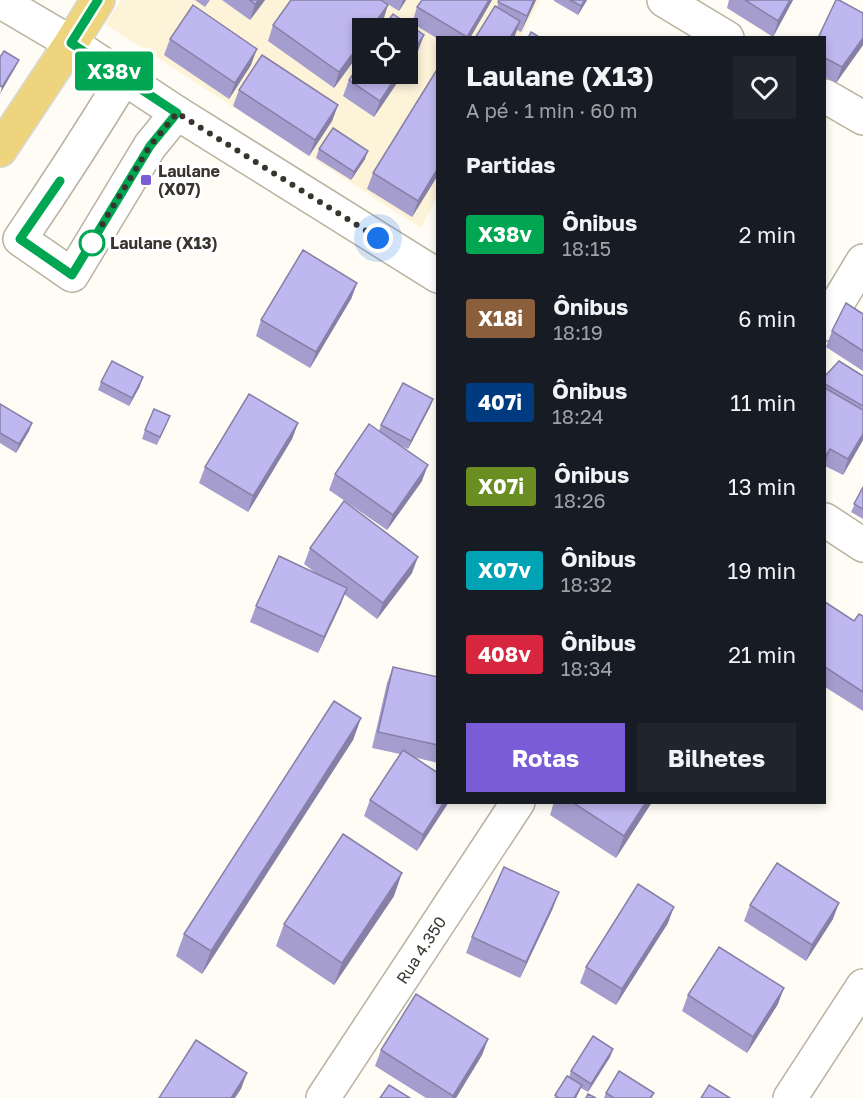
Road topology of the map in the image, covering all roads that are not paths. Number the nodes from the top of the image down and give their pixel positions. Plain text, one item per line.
1 (98, 0) edge
2 (664, 0) edge
3 (0, 1) edge
4 (724, 36) edge
5 (71, 43) junction
6 (124, 78) junction
7 (826, 97) edge
8 (177, 113) junction
9 (863, 118) edge
10 (0, 150) edge
11 (863, 261) edge
12 (436, 275) edge
13 (826, 322) edge
14 (826, 521) edge
15 (863, 545) edge
16 (517, 804) edge
17 (863, 986) edge
18 (323, 1098) edge
19 (790, 1098) edge

1 - 5 main road
2 - 4 street
3 - 5 street
5 - 6 street
5 - 10 main road
6 - 8 street
6 - 8 street
7 - 9 street
8 - 12 street
11 - 13 street
14 - 15 street
16 - 18 street, Rua 4.350
17 - 19 street

